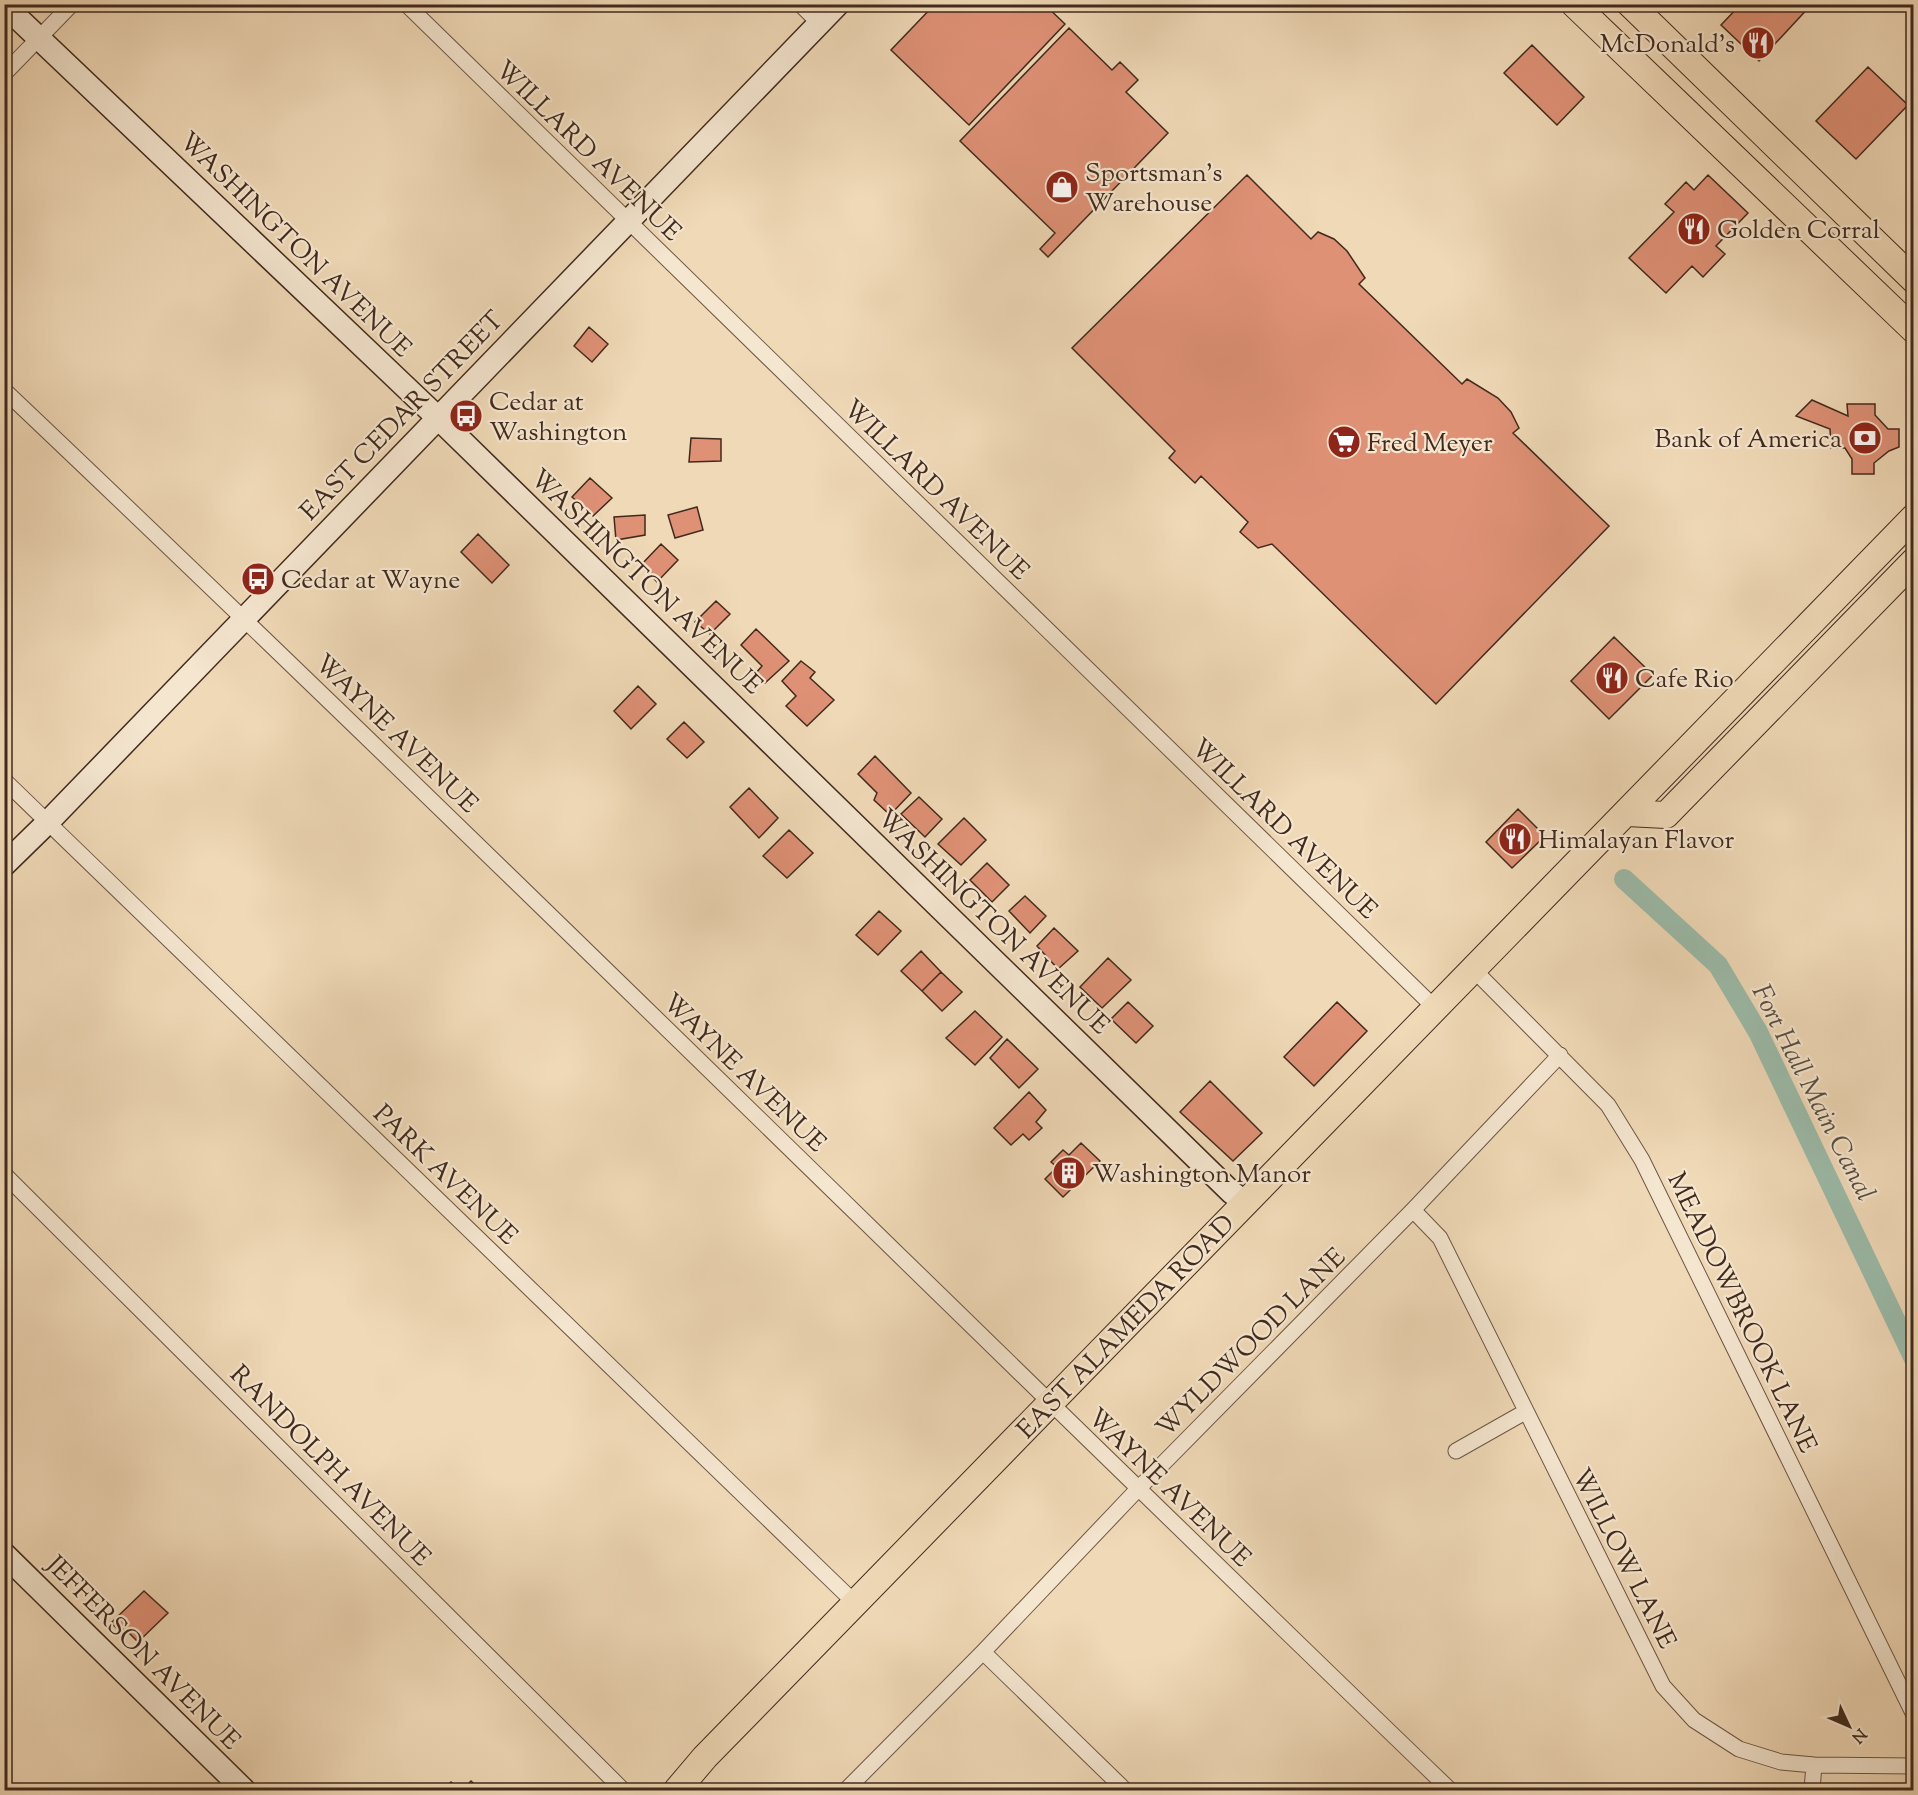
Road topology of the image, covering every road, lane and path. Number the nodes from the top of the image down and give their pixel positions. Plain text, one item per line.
1 (72, 4) edge
2 (406, 4) edge
3 (800, 4) edge
4 (838, 4) edge
5 (1574, 4) edge
6 (1630, 4) edge
7 (4, 5) edge
8 (820, 24) junction
9 (39, 39) junction
10 (4, 74) edge
11 (628, 222) junction
12 (1914, 280) edge
13 (1914, 330) edge
14 (4, 390) edge
15 (437, 417) junction
16 (1914, 517) edge
17 (1914, 561) edge
18 (245, 618) junction
19 (4, 780) edge
20 (1627, 813) junction
21 (48, 822) junction
22 (4, 865) edge
23 (1473, 969) junction
24 (1435, 1008) junction
25 (1560, 1055) junction
26 (4, 1174) edge
27 (1245, 1202) junction
28 (1413, 1210) junction
29 (1050, 1403) junction
30 (1525, 1412) junction
31 (1455, 1451) dead end
32 (1137, 1490) junction
33 (4, 1554) edge
34 (855, 1604) junction
35 (983, 1652) junction
36 (1914, 1715) edge
37 (1814, 1766) junction
38 (1914, 1766) edge
39 (244, 1791) edge
40 (623, 1791) edge
41 (677, 1791) edge
42 (846, 1791) edge
43 (1125, 1791) edge
44 (1450, 1791) edge
45 (1812, 1791) edge

1 - 9 street
2 - 11 street, WILLARD AVENUE
3 - 8 street
4 - 8 street, EAST CEDAR STREET
5 - 13 main road
6 - 12 main road
7 - 9 street, WASHINGTON AVENUE
8 - 11 street, EAST CEDAR STREET
9 - 10 street
9 - 15 street, WASHINGTON AVENUE
11 - 15 street, EAST CEDAR STREET
11 - 24 street, WILLARD AVENUE
14 - 18 street, WAYNE AVENUE
15 - 18 street, EAST CEDAR STREET
15 - 27 street, WASHINGTON AVENUE
16 - 20 main road, EAST ALAMEDA ROAD
17 - 20 main road
18 - 21 street, EAST CEDAR STREET
18 - 29 street, WAYNE AVENUE
19 - 21 street, PARK AVENUE
20 - 23 main road, EAST ALAMEDA ROAD
21 - 22 street, EAST CEDAR STREET
21 - 34 street, PARK AVENUE
23 - 24 main road, EAST ALAMEDA ROAD
23 - 25 street, MEADOWBROOK LANE
24 - 27 main road, EAST ALAMEDA ROAD
25 - 28 street, WYLDWOOD LANE
25 - 36 street, MEADOWBROOK LANE
26 - 40 street, RANDOLPH AVENUE
27 - 29 main road, EAST ALAMEDA ROAD
28 - 30 street, WILLOW LANE
28 - 32 street, WYLDWOOD LANE
29 - 32 street, WAYNE AVENUE
29 - 34 main road, EAST ALAMEDA ROAD
30 - 31 street
30 - 37 street, WILLOW LANE
32 - 35 street, WYLDWOOD LANE
32 - 44 street, WAYNE AVENUE
33 - 39 street, JEFFERSON AVENUE
34 - 41 main road, EAST ALAMEDA ROAD
35 - 42 street, WYLDWOOD LANE
35 - 43 street
37 - 38 street, WILLOW LANE
37 - 45 street

